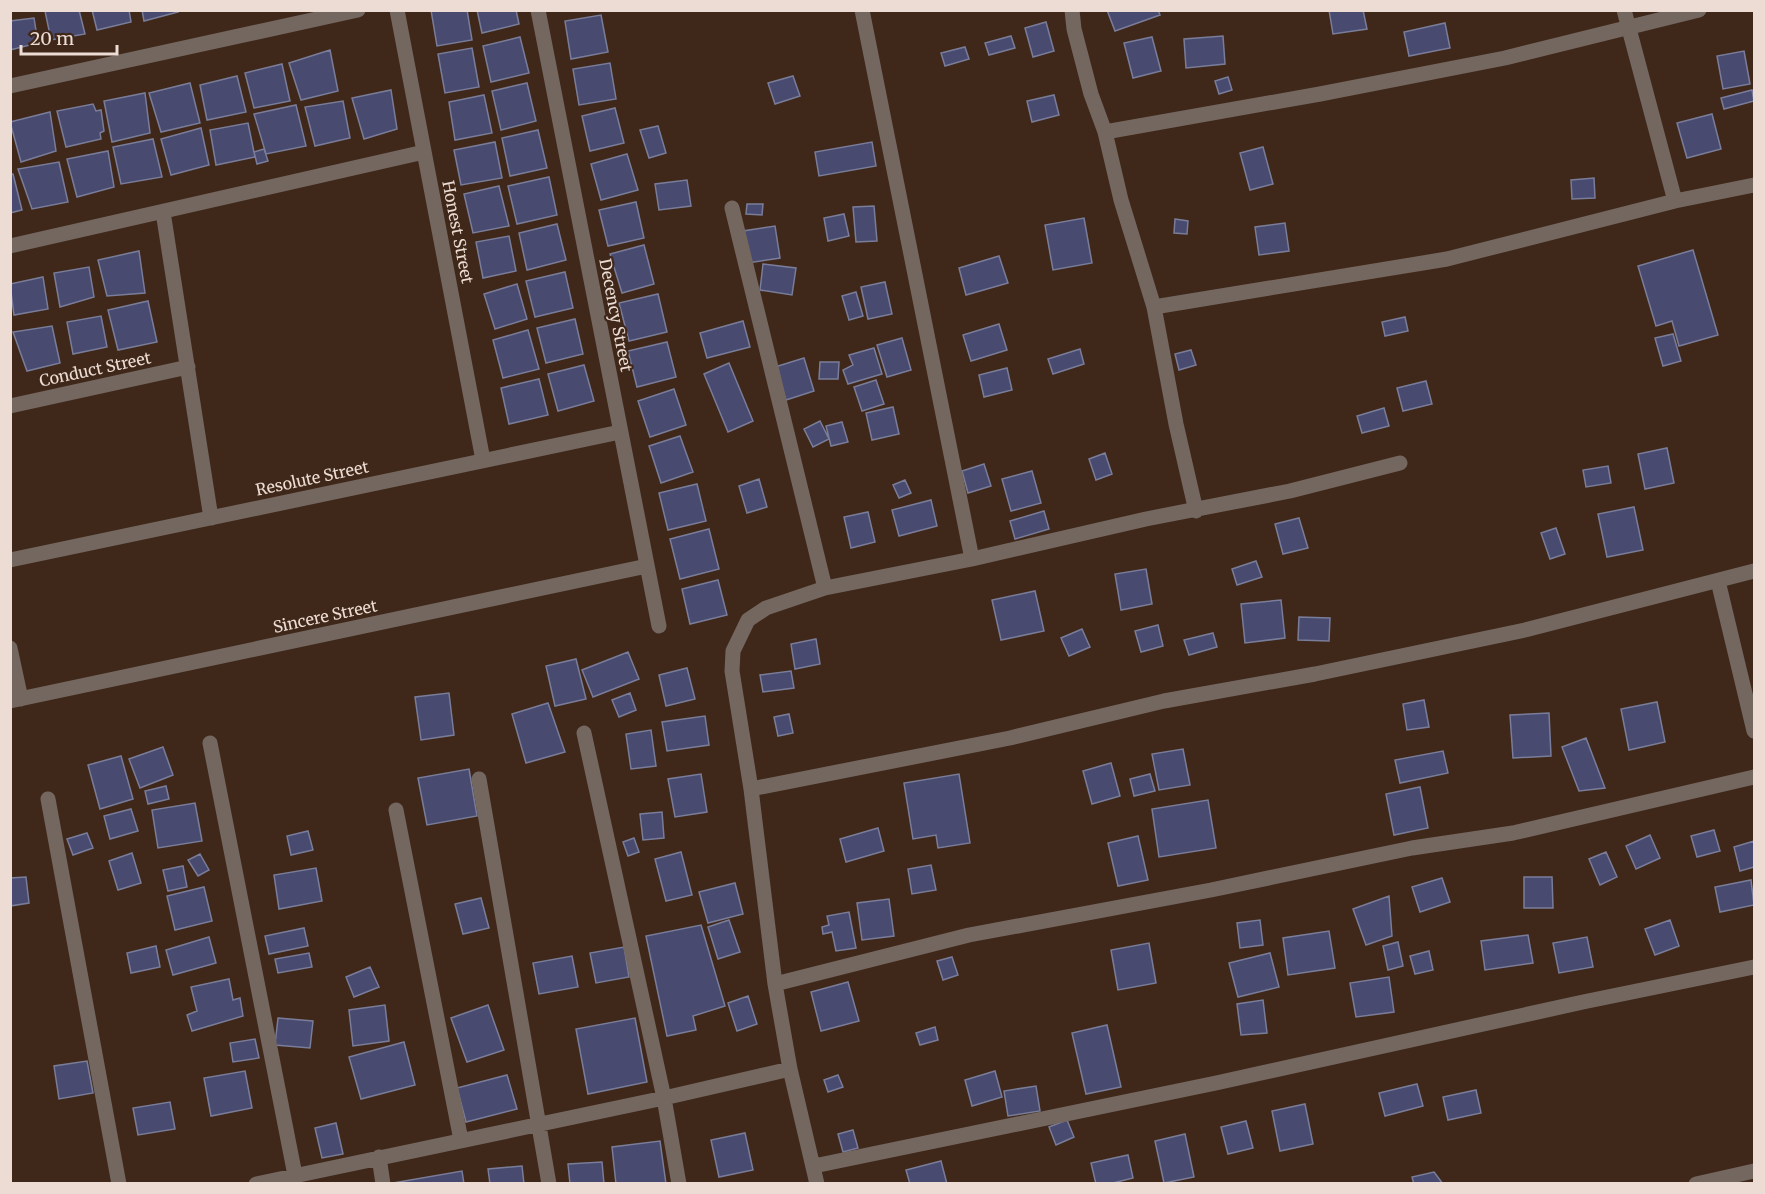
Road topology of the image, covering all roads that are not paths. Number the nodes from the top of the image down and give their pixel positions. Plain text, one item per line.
1 (358, 10) edge
2 (397, 10) edge
3 (538, 10) edge
4 (862, 10) edge
5 (1071, 10) edge
6 (1624, 10) edge
7 (1698, 10) edge
8 (1629, 28) junction
9 (10, 86) edge
10 (1105, 132) junction
11 (424, 152) junction
12 (1755, 185) edge
13 (1676, 201) junction
14 (732, 208) dead end
15 (163, 213) junction
16 (10, 246) edge
17 (1154, 307) junction
18 (188, 368) junction
19 (10, 406) edge
20 (620, 432) junction
21 (483, 460) junction
22 (1400, 463) dead end
23 (1196, 511) junction
24 (211, 518) junction
25 (972, 559) junction
26 (10, 560) edge
27 (647, 566) junction
28 (1755, 571) edge
29 (1718, 581) junction
30 (825, 588) junction
31 (659, 626) dead end
32 (10, 648) edge
33 (16, 700) edge
34 (1755, 731) edge
35 (584, 733) dead end
36 (210, 743) dead end
37 (1755, 777) edge
38 (479, 779) dead end
39 (751, 789) junction
40 (48, 799) dead end
41 (396, 810) dead end
42 (1755, 967) edge
43 (776, 984) junction
44 (790, 1069) junction
45 (664, 1098) junction
46 (538, 1123) junction
47 (460, 1140) junction
48 (379, 1157) junction
49 (814, 1166) junction
50 (1755, 1171) edge
51 (295, 1175) junction
52 (119, 1184) edge
53 (256, 1184) edge
54 (384, 1184) edge
55 (549, 1184) edge
56 (679, 1184) edge
57 (817, 1184) edge
58 (1696, 1184) edge

1 - 9 street
2 - 11 street, Honest Street
3 - 20 street, Decency Street
4 - 25 street
5 - 10 street
6 - 8 street
7 - 8 street
8 - 10 street
8 - 13 street
10 - 17 street
11 - 15 street
11 - 21 street, Honest Street
12 - 13 street
13 - 17 street
14 - 30 street
15 - 16 street
15 - 18 street
17 - 23 street
18 - 19 street, Conduct Street
18 - 24 street
20 - 21 street, Resolute Street
20 - 27 street, Decency Street
21 - 24 street, Resolute Street
22 - 23 street
23 - 25 street
24 - 26 street, Resolute Street
25 - 30 street
27 - 31 street, Decency Street
27 - 33 street, Sincere Street
28 - 29 street
29 - 34 street
29 - 39 street
30 - 39 street
32 - 33 street
35 - 45 street
36 - 51 street
37 - 43 street
38 - 46 street
39 - 43 street
40 - 52 street
41 - 47 street
42 - 49 street
43 - 44 street
44 - 45 street
44 - 49 street
45 - 46 street
45 - 56 street
46 - 47 street
46 - 55 street
47 - 48 street
48 - 51 street
48 - 54 street
49 - 57 street
50 - 58 street
51 - 53 street

